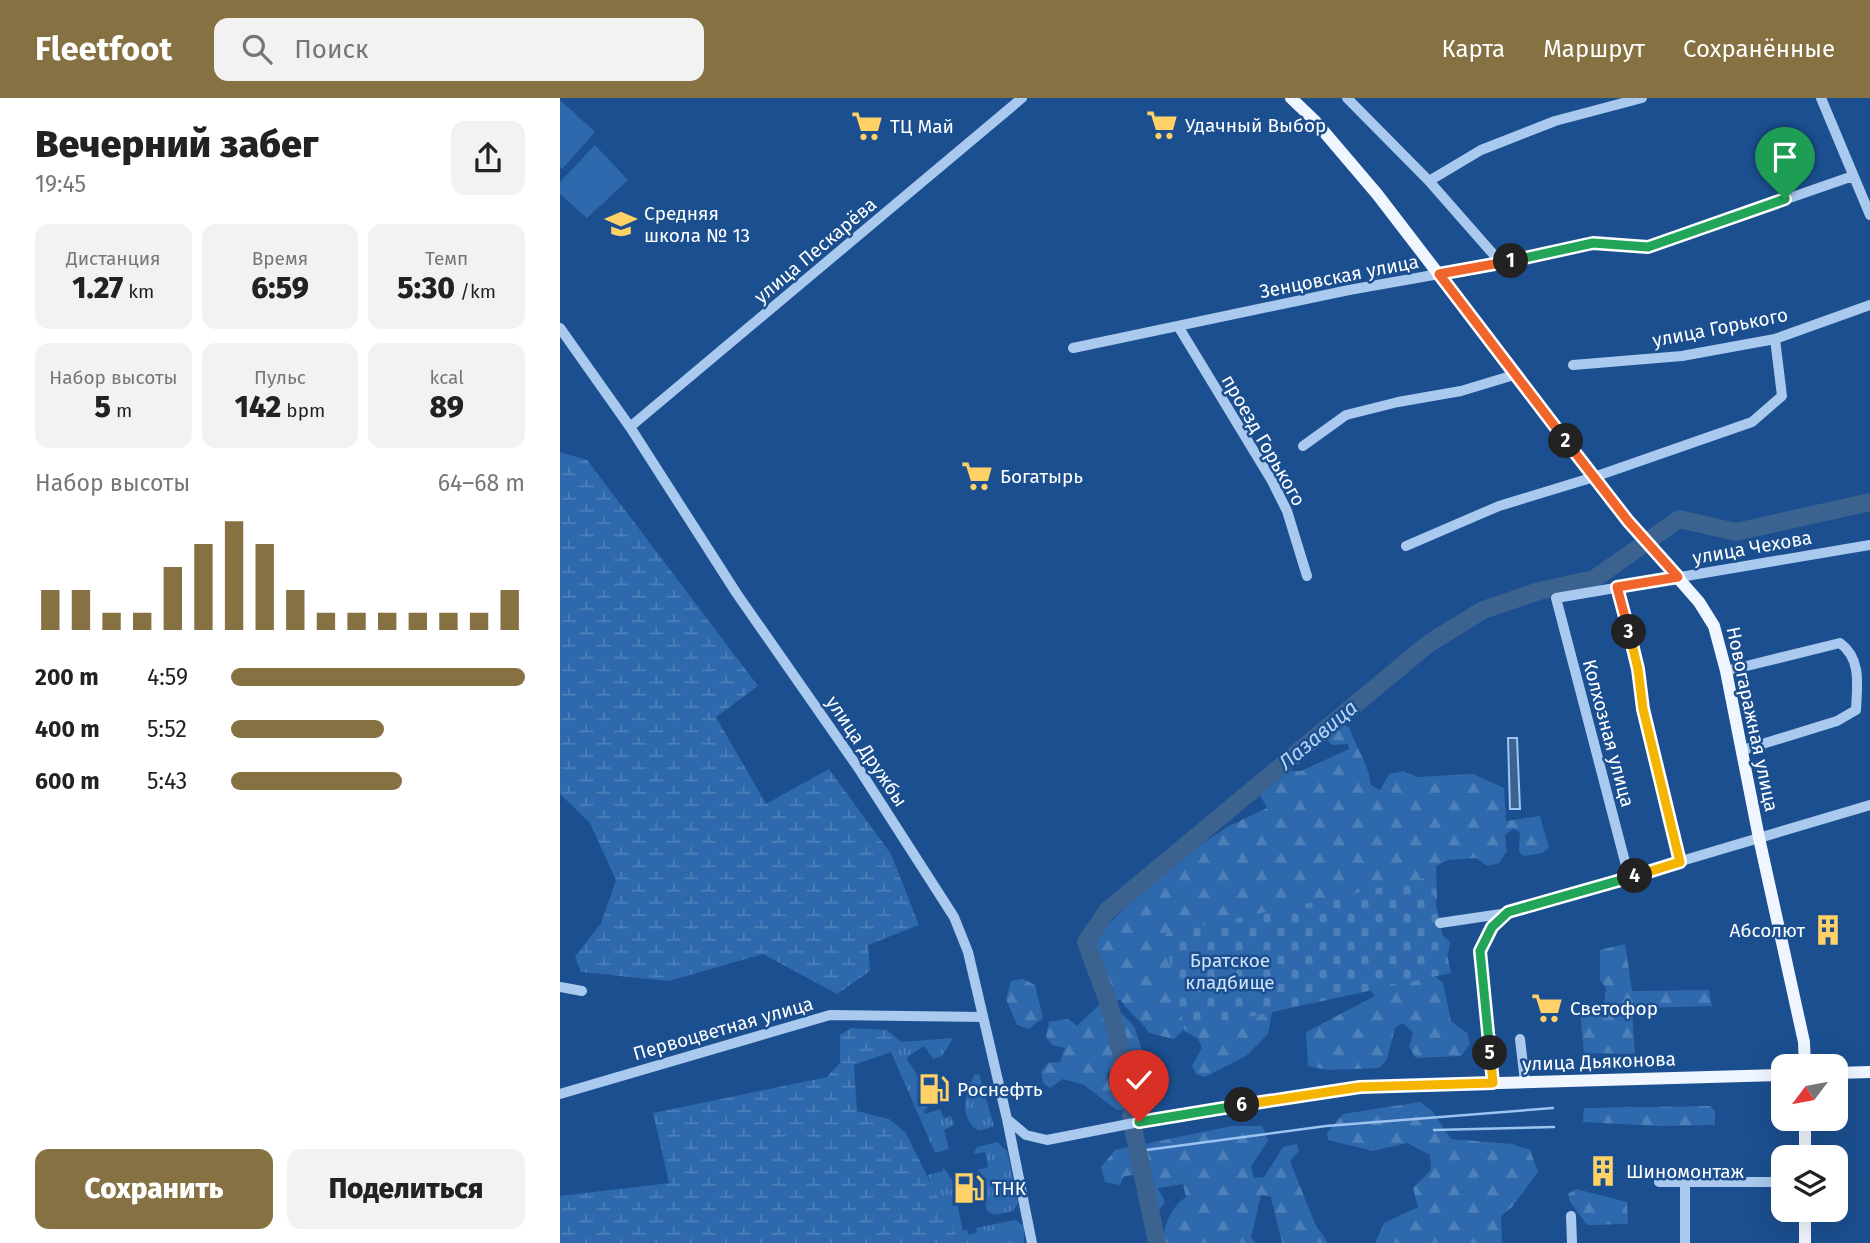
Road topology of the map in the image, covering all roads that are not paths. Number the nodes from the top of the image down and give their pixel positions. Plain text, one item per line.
1 (1022, 98) edge
2 (1292, 98) edge
3 (1347, 98) edge
4 (1642, 98) edge
5 (1821, 98) edge
6 (1853, 176) junction
7 (1429, 181) junction
8 (1870, 214) edge
9 (1501, 263) junction
10 (1439, 274) junction
11 (1870, 305) edge
12 (1178, 326) junction
13 (560, 328) edge
14 (1775, 339) junction
15 (1073, 348) dead end
16 (1573, 365) dead end
17 (1514, 375) junction
18 (630, 427) junction
19 (1303, 446) dead end
20 (1594, 477) junction
21 (1870, 544) edge
22 (1406, 546) dead end
23 (1307, 576) dead end
24 (1678, 577) junction
25 (1617, 587) junction
26 (1556, 598) joint
27 (1726, 671) junction
28 (1743, 750) junction
29 (1870, 805) edge
30 (1759, 838) junction
31 (1680, 862) junction
32 (1629, 877) junction
33 (1508, 912) junction
34 (1440, 923) dead end
35 (560, 987) edge
36 (582, 991) dead end
37 (983, 1017) junction
38 (1520, 1039) dead end
39 (1804, 1054) edge
40 (1870, 1072) edge
41 (1848, 1073) edge
42 (1771, 1074) edge
43 (1493, 1083) junction
44 (1525, 1083) junction
45 (560, 1094) edge
46 (1007, 1119) junction
47 (1139, 1122) joint
48 (1659, 1182) dead end
49 (1771, 1182) edge
50 (1685, 1183) junction
51 (1571, 1216) dead end
52 (1805, 1222) edge
53 (1032, 1243) edge
54 (1572, 1243) edge
55 (1685, 1243) edge
56 (1805, 1243) edge

1 - 18 street, улица Пескарёва
2 - 10 main road, Новогаражная улица
3 - 7 street
4 - 7 street
5 - 6 street
6 - 8 street
6 - 9 street, Зенцовская улица
7 - 9 street
9 - 10 street, Зенцовская улица
10 - 12 street, Зенцовская улица
10 - 17 main road, Новогаражная улица
11 - 14 street, улица Горького
12 - 15 street, Зенцовская улица
12 - 23 street, проезд Горького
13 - 18 street, улица Дружбы
14 - 16 street, улица Горького
14 - 20 street
17 - 19 street
17 - 20 main road, Новогаражная улица
18 - 37 street, улица Дружбы
20 - 22 street
20 - 24 main road, Новогаражная улица
21 - 24 street, улица Чехова
24 - 25 street, улица Чехова
24 - 27 main road, Новогаражная улица
25 - 26 street, улица Чехова
25 - 31 street
26 - 32 street, Колхозная улица
27 - 28 main road, Новогаражная улица
27 - 28 street
28 - 30 main road, Новогаражная улица
29 - 30 street
30 - 31 street
30 - 39 main road, Новогаражная улица
31 - 32 street
32 - 33 street
33 - 34 street
33 - 43 street
35 - 36 street
37 - 45 street, Первоцветная улица
37 - 46 street, улица Дружбы
38 - 44 street
40 - 41 main road
42 - 44 main road, улица Дьяконова
43 - 44 main road, улица Дьяконова
43 - 47 main road, улица Дьяконова
46 - 47 street, улица Дьяконова
46 - 53 street, улица Дружбы
48 - 50 street
49 - 50 street
50 - 55 street
51 - 54 street
52 - 56 main road

